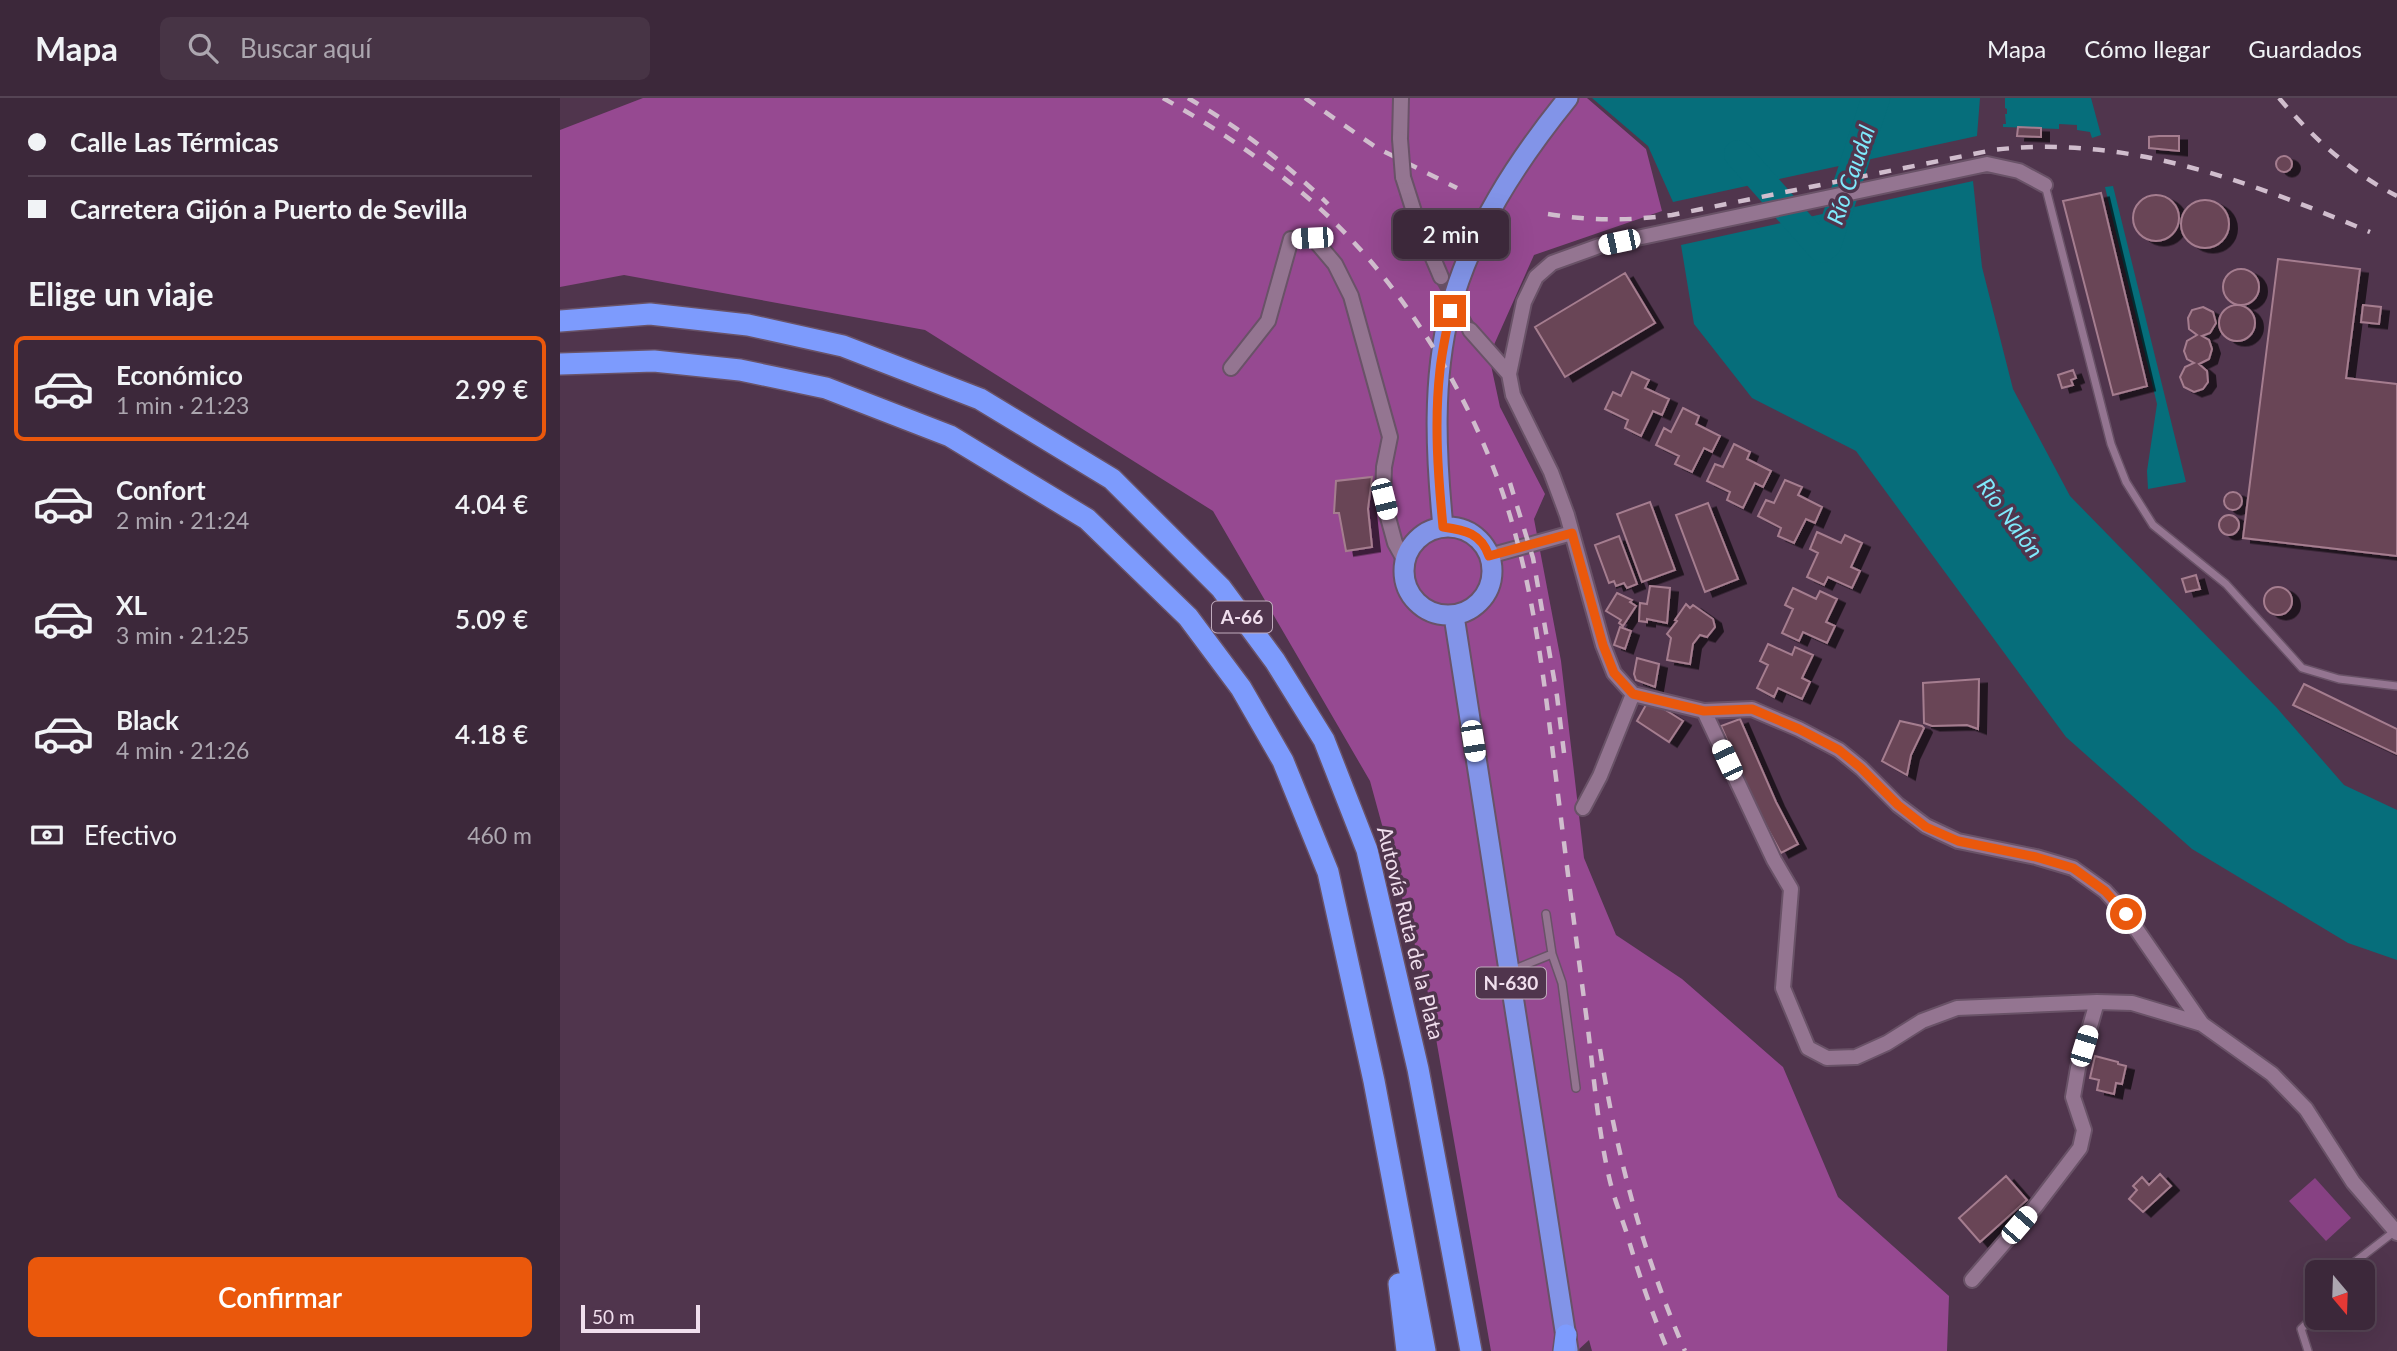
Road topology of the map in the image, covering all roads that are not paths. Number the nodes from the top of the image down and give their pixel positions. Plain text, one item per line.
1 (1401, 98) edge
2 (1568, 98) edge
3 (2045, 186) joint
4 (1441, 277) tunnel mouth
5 (560, 321) edge
6 (1470, 330) tunnel mouth
7 (560, 364) edge
8 (1231, 368) dead end
9 (1509, 374) junction
10 (1443, 527) junction
11 (1572, 533) junction
12 (1489, 556) junction
13 (1405, 561) junction
14 (1454, 616) junction
15 (2397, 686) edge
16 (1633, 694) junction
17 (1704, 711) junction
18 (1583, 808) dead end
19 (1546, 914) dead end
20 (1552, 954) junction
21 (1509, 971) junction
22 (2098, 1002) junction
23 (2202, 1024) junction
24 (1374, 1081) junction
25 (1576, 1088) dead end
26 (2396, 1232) edge
27 (2358, 1260) edge
28 (1972, 1280) dead end
29 (2305, 1325) edge
30 (1566, 1346) edge
31 (1407, 1351) edge
32 (1425, 1351) edge
33 (1471, 1351) edge
34 (2308, 1351) edge

1 - 4 street, bridge
2 - 10 highway
3 - 9 street
3 - 15 lane
5 - 33 highway, Autovía Ruta de la Plata / A-66
6 - 9 street
7 - 24 highway, A-66
8 - 13 street
9 - 11 street
10 - 12 highway
10 - 13 highway
11 - 12 street
11 - 16 street
12 - 14 highway
13 - 14 highway
14 - 21 highway, N-630
16 - 17 street
16 - 18 street
17 - 22 street
17 - 23 street
19 - 20 lane
20 - 21 lane
20 - 25 lane
21 - 30 highway, N-630
22 - 23 street
22 - 28 street
23 - 26 street
24 - 31 highway
24 - 32 highway, A-66
26 - 27 lane
29 - 34 lane

